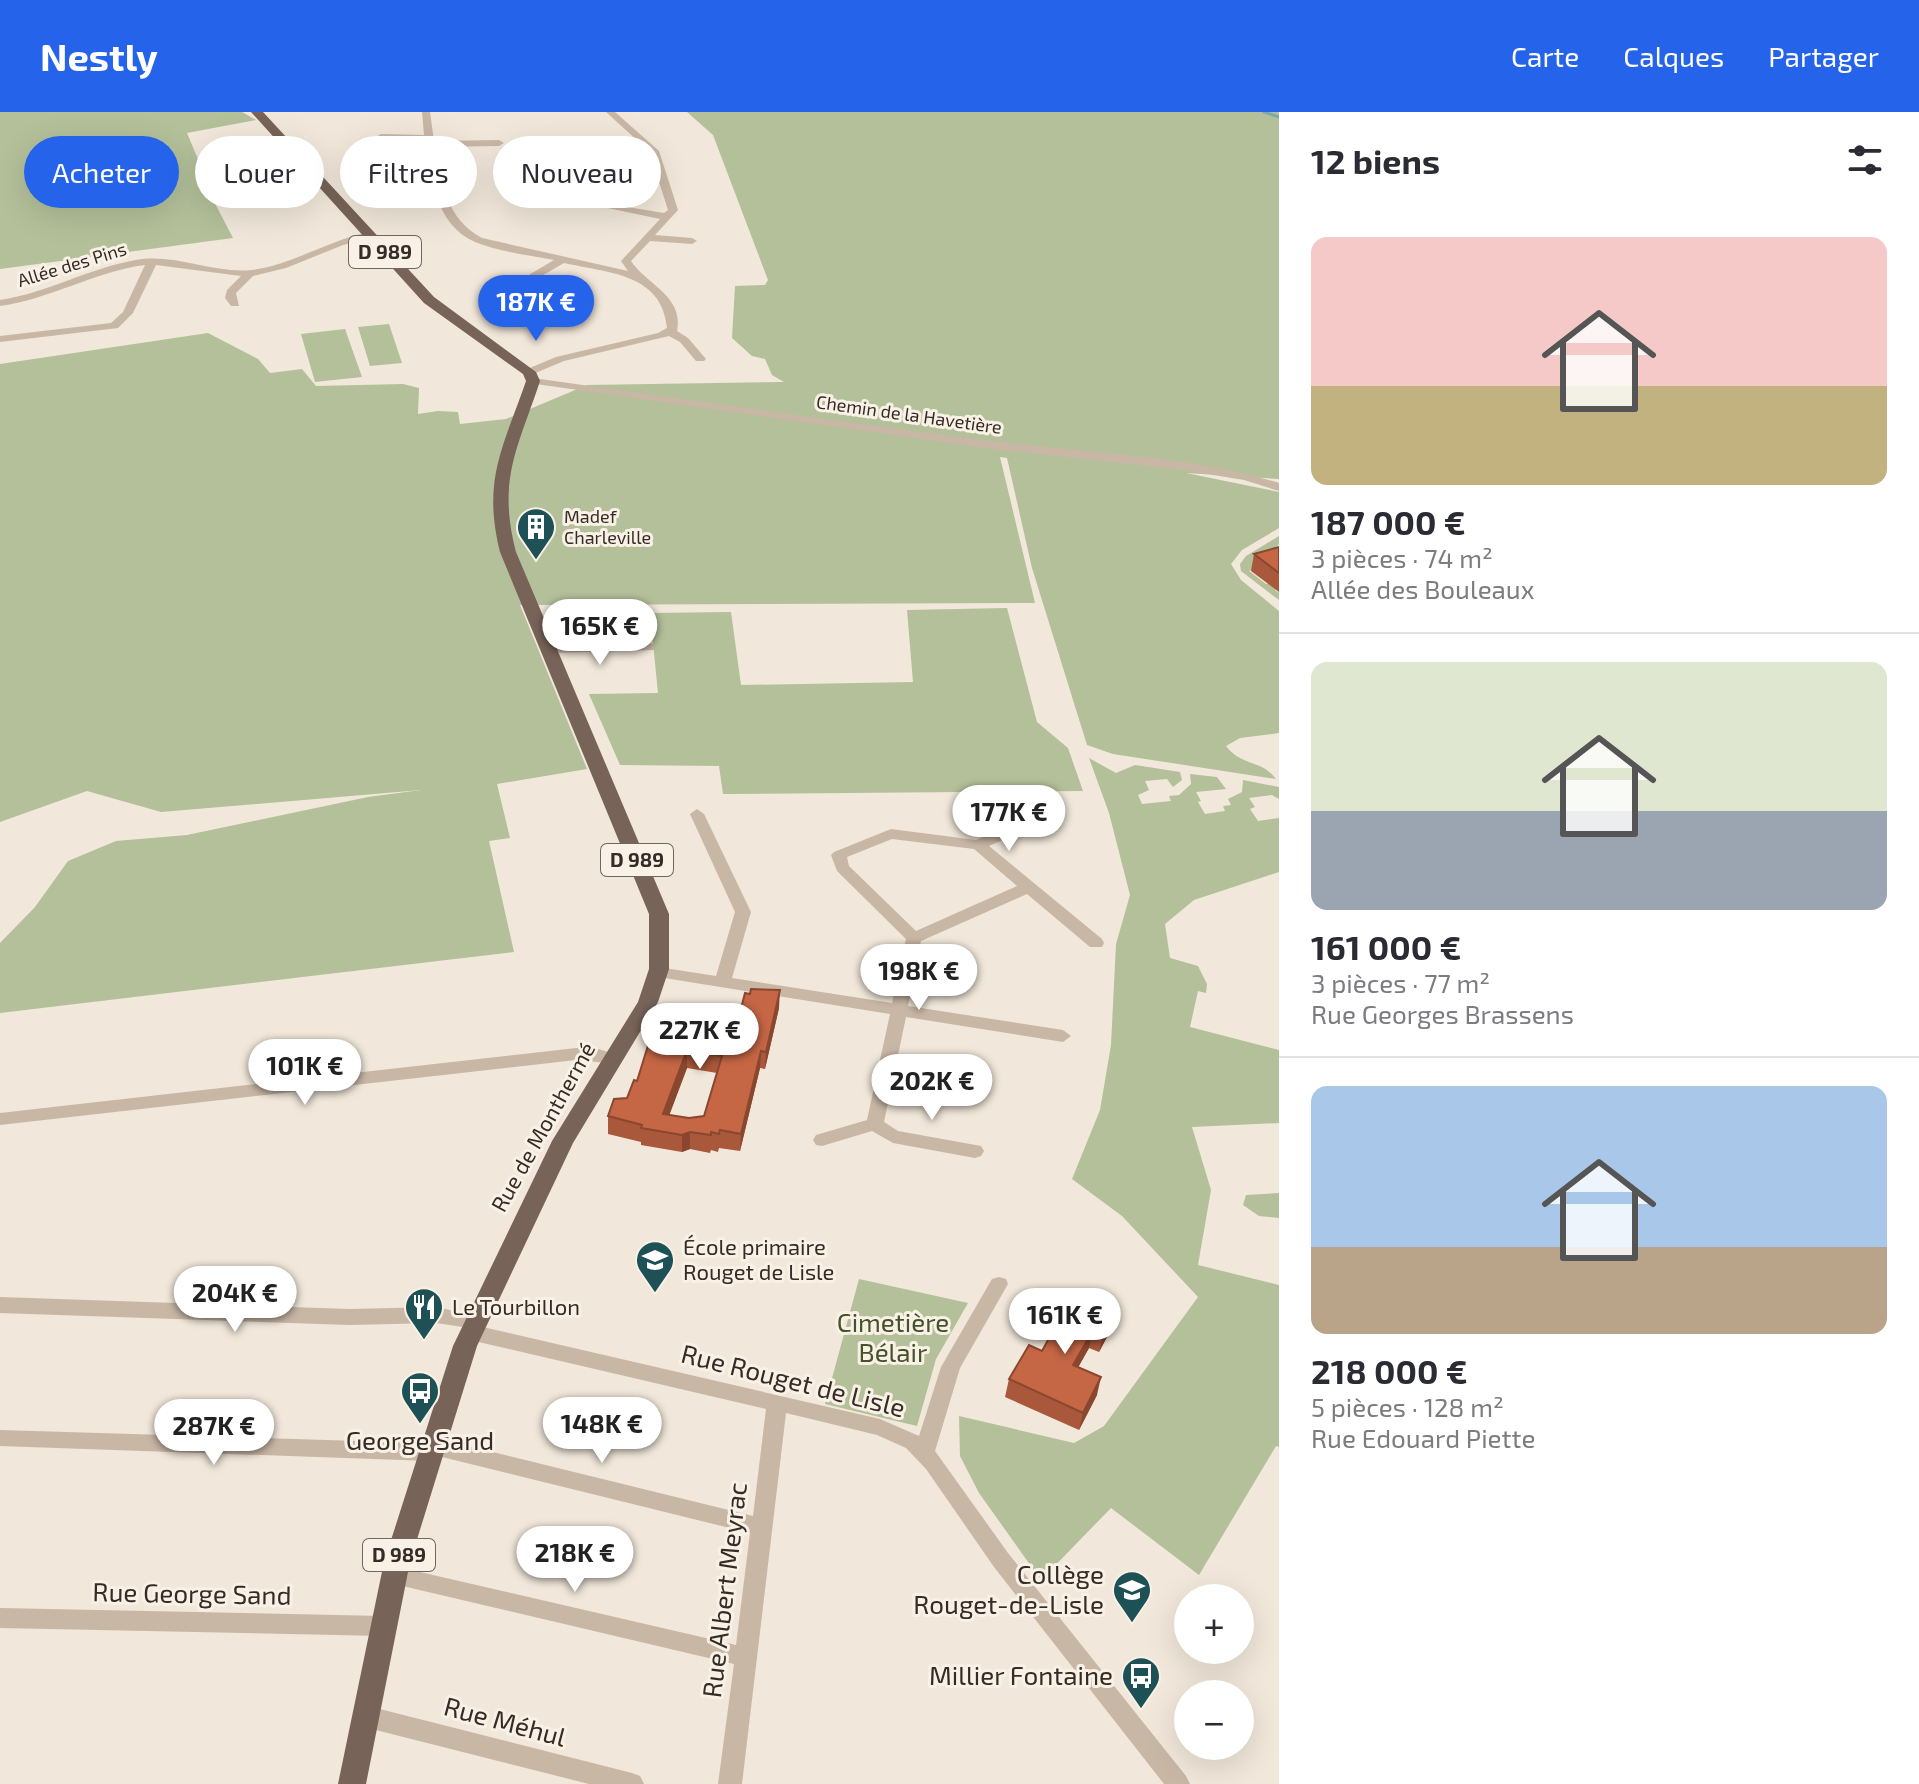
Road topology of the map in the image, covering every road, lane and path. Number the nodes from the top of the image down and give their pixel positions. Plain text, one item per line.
1 (257, 112) edge
2 (426, 112) edge
3 (610, 112) edge
4 (429, 136) edge
5 (639, 136) edge
6 (661, 173) edge
7 (448, 208) edge
8 (608, 208) edge
9 (668, 217) junction
10 (369, 235) junction
11 (648, 238) junction
12 (692, 241) dead end
13 (562, 260) junction
14 (154, 261) junction
15 (626, 261) junction
16 (592, 265) junction
17 (250, 273) junction
18 (643, 278) junction
19 (537, 283) dead end
20 (0, 303) edge
21 (235, 304) dead end
22 (670, 332) junction
23 (0, 339) edge
24 (560, 359) junction
25 (700, 359) dead end
26 (513, 360) junction
27 (531, 376) junction
28 (1279, 487) edge
29 (649, 647) dead end
30 (550, 649) junction
31 (697, 814) dead end
32 (1024, 825) dead end
33 (978, 845) junction
34 (1028, 887) junction
35 (914, 938) junction
36 (1096, 943) dead end
37 (658, 972) junction
38 (723, 981) junction
39 (899, 1009) junction
40 (1063, 1036) dead end
41 (612, 1059) junction
42 (0, 1119) edge
43 (875, 1124) junction
44 (822, 1140) dead end
45 (975, 1151) dead end
46 (999, 1284) dead end
47 (0, 1305) edge
48 (473, 1327) junction
49 (777, 1403) junction
50 (0, 1438) edge
51 (431, 1449) junction
52 (924, 1453) junction
53 (761, 1527) junction
54 (394, 1575) junction
55 (0, 1618) edge
56 (383, 1626) junction
57 (745, 1657) junction
58 (364, 1716) junction
59 (1173, 1783) edge
60 (352, 1784) edge
61 (632, 1784) edge
62 (730, 1784) edge

1 - 10 main road, D 989
2 - 4 street
3 - 5 street
6 - 9 street
7 - 13 street
8 - 9 street
9 - 11 street
10 - 17 street, Allée des Pins
10 - 26 main road, D 989
11 - 12 street
11 - 15 street
13 - 16 street
13 - 19 street
14 - 17 street, Allée des Pins
14 - 20 street, Allée des Pins
14 - 23 street, Allée des Pins
15 - 16 street
15 - 18 street
16 - 18 street
17 - 21 street
18 - 22 street
22 - 24 street
22 - 25 street
24 - 26 street
24 - 27 street
26 - 27 main road, D 989
27 - 28 street, Chemin de la Havetière
27 - 30 main road, Rue de Monthermé / D 989
29 - 30 street
30 - 37 main road, Rue de Monthermé / D 989
31 - 38 street
32 - 33 street
33 - 34 street
33 - 35 street
34 - 35 street
34 - 36 street
35 - 39 street
37 - 38 street
37 - 41 main road, Rue de Monthermé / D 989
38 - 39 street
39 - 40 street
39 - 43 street
41 - 42 street
41 - 48 main road, Rue de Monthermé / D 989
43 - 44 street
43 - 45 street
46 - 52 street
47 - 48 street, Rue Rouget de Lisle
48 - 49 street, Rue Rouget de Lisle
48 - 51 main road, Rue de Monthermé / D 989
49 - 52 street, Rue Rouget de Lisle
49 - 53 street, Rue Albert Meyrac
50 - 51 street
51 - 53 street
51 - 54 main road, Rue de Monthermé / D 989
52 - 59 street, Rue Rouget de Lisle
53 - 57 street, Rue Albert Meyrac
54 - 56 main road, Rue de Monthermé / D 989
54 - 57 street
55 - 56 street, Rue George Sand
56 - 58 main road, Rue de Monthermé / D 989
57 - 62 street, Rue Albert Meyrac
58 - 60 main road, Rue de Monthermé / D 989
58 - 61 street, Rue Méhul

